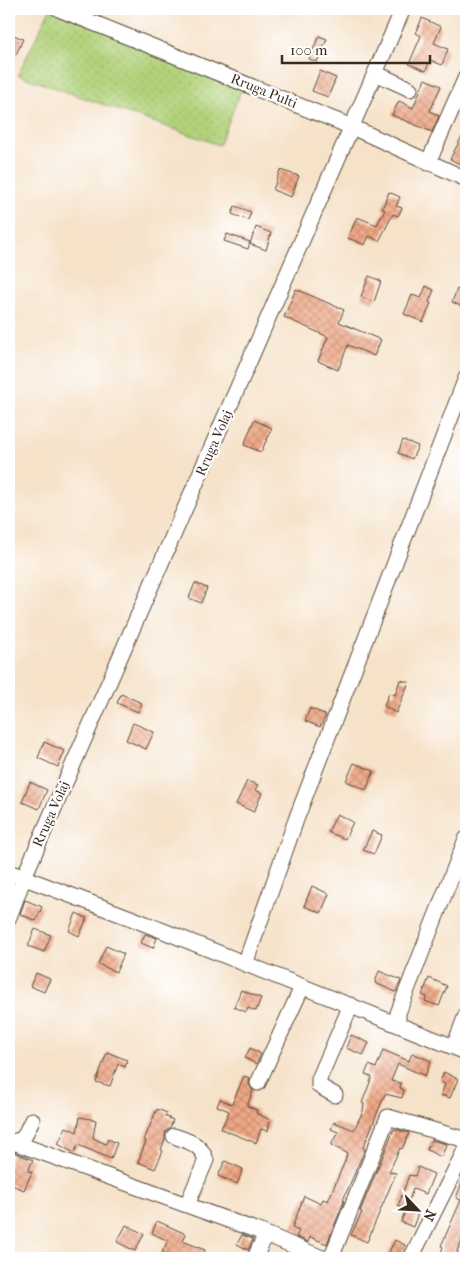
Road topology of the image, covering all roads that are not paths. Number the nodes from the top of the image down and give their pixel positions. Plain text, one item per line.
1 (59, 9) edge
2 (403, 9) edge
3 (375, 73) junction
4 (466, 77) edge
5 (410, 89) dead end
6 (352, 127) junction
7 (428, 163) junction
8 (466, 179) edge
9 (466, 378) edge
10 (466, 839) edge
11 (9, 872) edge
12 (24, 877) junction
13 (9, 917) edge
14 (245, 964) junction
15 (302, 987) junction
16 (350, 1005) junction
17 (466, 1015) edge
18 (398, 1024) junction
19 (460, 1050) edge
20 (258, 1083) dead end
21 (335, 1095) dead end
22 (32, 1120) dead end
23 (174, 1136) dead end
24 (466, 1140) edge
25 (11, 1141) edge
26 (466, 1148) edge
27 (187, 1205) junction
28 (265, 1234) junction
29 (255, 1258) edge
30 (322, 1258) edge
31 (331, 1258) edge
32 (411, 1258) edge

1 - 6 street, Rruga Pulti
2 - 3 street, Rruga Volaj
3 - 5 street
3 - 6 street, Rruga Volaj
4 - 7 street
6 - 7 street, Rruga Pulti
6 - 12 street, Rruga Volaj
7 - 8 street, Rruga Pulti
9 - 14 street
10 - 18 street
11 - 12 street
12 - 13 street, Rruga Volaj
12 - 14 street
14 - 15 street
15 - 16 street
15 - 20 street
16 - 18 street
16 - 21 street
17 - 19 street
18 - 19 street
22 - 25 street
23 - 27 street
24 - 31 street
25 - 27 street
26 - 32 street
27 - 28 street
28 - 29 street
28 - 30 street

